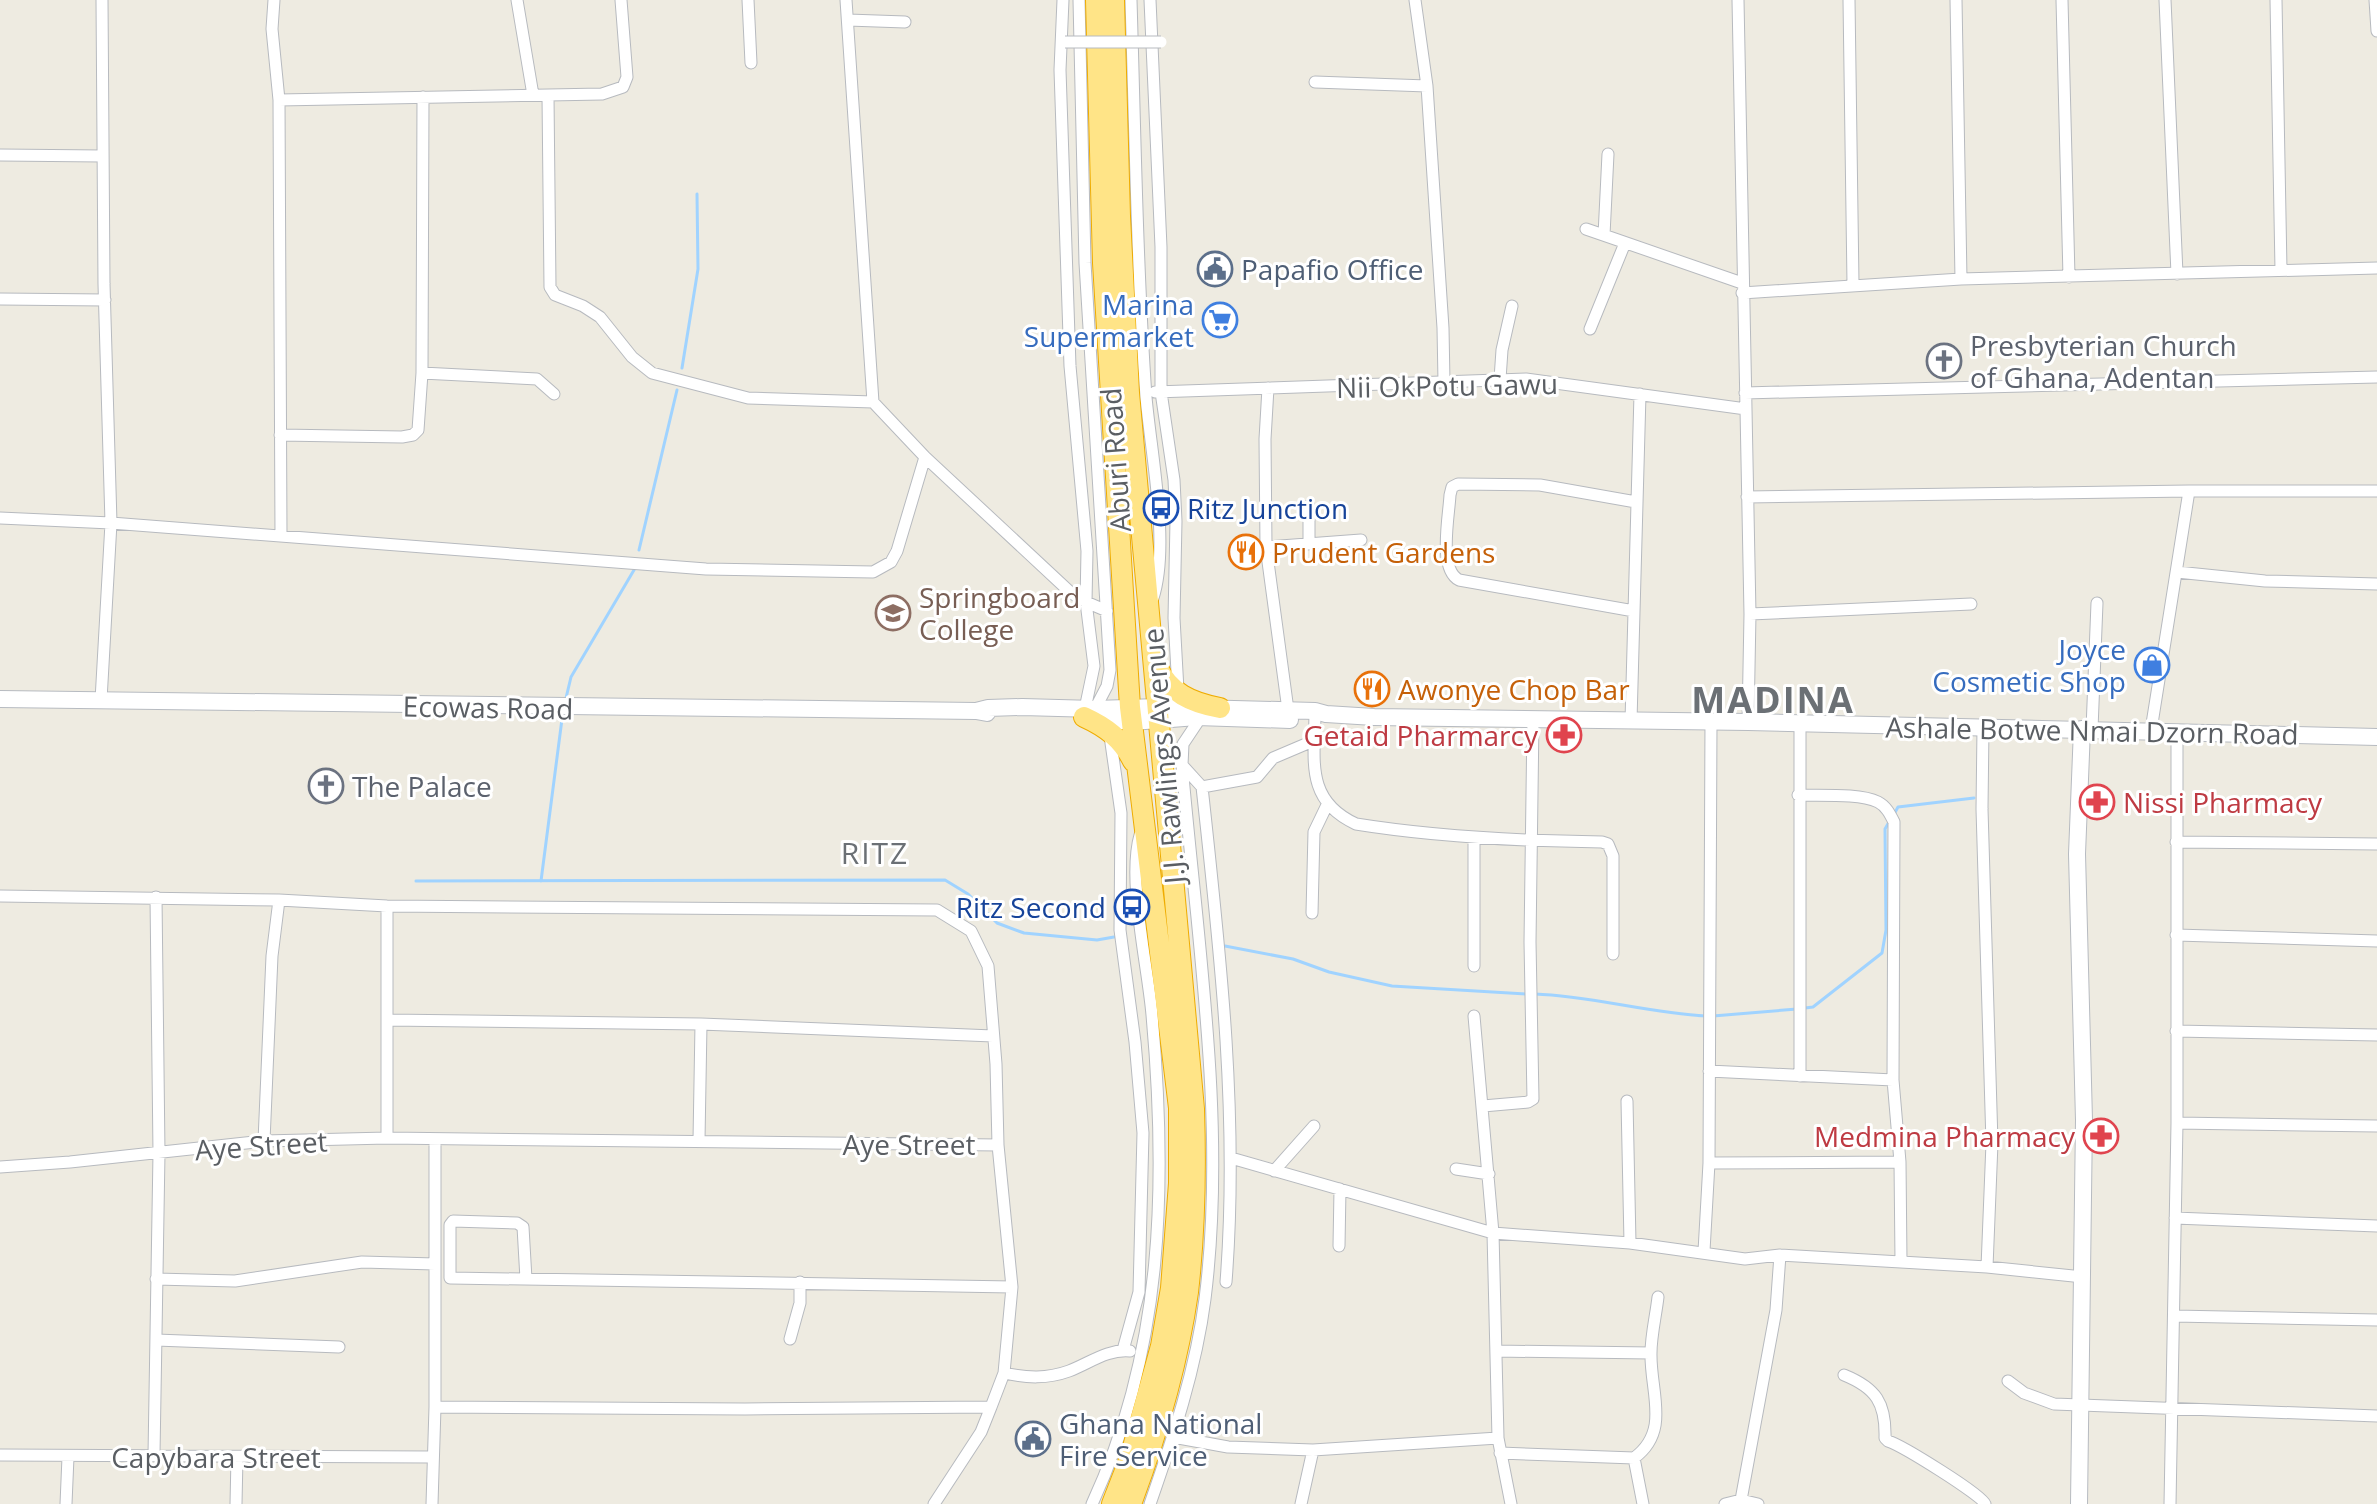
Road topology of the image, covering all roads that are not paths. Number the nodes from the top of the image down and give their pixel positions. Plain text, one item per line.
1 (102, 0) edge
2 (274, 0) edge
3 (517, 0) edge
4 (621, 0) edge
5 (748, 0) edge
6 (846, 0) edge
7 (1063, 0) edge
8 (1079, 0) edge
9 (1096, 0) edge
10 (1114, 0) edge
11 (1131, 0) edge
12 (1150, 0) edge
13 (1415, 0) edge
14 (1738, 0) edge
15 (1849, 0) edge
16 (1956, 0) edge
17 (2062, 0) edge
18 (2165, 0) edge
19 (2276, 0) edge
20 (2375, 0) edge
21 (848, 20) junction
22 (905, 22) dead end
23 (2377, 31) edge
24 (1065, 42) dead end
25 (1161, 42) dead end
26 (751, 63) dead end
27 (1315, 82) dead end
28 (1427, 86) junction
29 (533, 95) junction
30 (548, 96) junction
31 (423, 97) junction
32 (279, 100) junction
33 (1082, 108) junction
34 (1061, 110) junction
35 (1608, 154) dead end
36 (0, 155) edge
37 (102, 156) junction
38 (1128, 216) junction
39 (1586, 229) dead end
40 (1604, 235) junction
41 (1625, 243) junction
42 (2377, 268) edge
43 (2281, 270) junction
44 (2177, 274) junction
45 (2069, 277) junction
46 (1961, 279) junction
47 (1853, 284) junction
48 (1742, 288) junction
49 (0, 299) edge
50 (105, 300) junction
51 (1512, 306) dead end
52 (1590, 329) dead end
53 (422, 373) junction
54 (2377, 377) edge
55 (1500, 379) junction
56 (1444, 382) junction
57 (1102, 386) junction
58 (1268, 388) junction
59 (1146, 392) junction
60 (1161, 392) junction
61 (1745, 393) junction
62 (554, 394) dead end
63 (1640, 394) junction
64 (873, 402) junction
65 (1746, 409) junction
66 (280, 435) junction
67 (925, 457) junction
68 (2189, 491) junction
69 (2377, 491) edge
70 (1747, 497) junction
71 (1636, 502) junction
72 (1309, 506) dead end
73 (0, 518) edge
74 (111, 523) junction
75 (281, 536) junction
76 (1361, 540) dead end
77 (1309, 544) junction
78 (1266, 547) junction
79 (2177, 572) junction
80 (2377, 584) edge
81 (1086, 602) junction
82 (2097, 603) dead end
83 (1971, 604) dead end
84 (1150, 606) junction
85 (1107, 611) junction
86 (1634, 611) junction
87 (1750, 614) junction
88 (1154, 660) junction
89 (1179, 694) junction
90 (0, 699) edge
91 (101, 700) junction
92 (1220, 708) junction
93 (1288, 710) junction
94 (1083, 711) junction
95 (1145, 714) junction
96 (1319, 715) junction
97 (1197, 717) junction
98 (1533, 720) junction
99 (1631, 721) junction
100 (1711, 722) junction
101 (1748, 722) junction
102 (1800, 724) junction
103 (1983, 728) junction
104 (2087, 729) junction
105 (1109, 730) junction
106 (2151, 730) junction
107 (2177, 732) junction
108 (2377, 737) edge
109 (1313, 741) junction
110 (1182, 765) junction
111 (1138, 769) junction
112 (1202, 787) junction
113 (1798, 795) junction
114 (1327, 805) junction
115 (1144, 823) joint
116 (1474, 837) junction
117 (1532, 842) junction
118 (2176, 842) junction
119 (2377, 844) edge
120 (0, 896) edge
121 (156, 897) junction
122 (279, 900) junction
123 (387, 906) junction
124 (1312, 913) dead end
125 (2176, 935) junction
126 (2377, 941) edge
127 (1613, 954) dead end
128 (1474, 966) dead end
129 (1474, 1016) dead end
130 (388, 1020) junction
131 (701, 1024) junction
132 (2176, 1031) junction
133 (2377, 1035) edge
134 (993, 1036) junction
135 (1198, 1053) junction
136 (1709, 1071) junction
137 (1800, 1076) junction
138 (1893, 1080) junction
139 (1627, 1101) dead end
140 (1483, 1106) junction
141 (2177, 1123) junction
142 (1314, 1126) dead end
143 (2377, 1126) edge
144 (387, 1138) junction
145 (435, 1139) junction
146 (699, 1140) junction
147 (264, 1141) junction
148 (998, 1145) junction
149 (159, 1153) junction
150 (1231, 1158) junction
151 (1900, 1162) junction
152 (1709, 1163) junction
153 (0, 1167) edge
154 (1456, 1169) dead end
155 (1274, 1171) junction
156 (1489, 1174) junction
157 (1340, 1189) junction
158 (2175, 1218) junction
159 (2377, 1226) edge
160 (1493, 1233) junction
161 (1166, 1235) junction
162 (1630, 1243) junction
163 (1339, 1246) dead end
164 (1704, 1251) junction
165 (1780, 1255) junction
166 (1901, 1261) junction
167 (435, 1264) junction
168 (1987, 1267) junction
169 (2083, 1277) junction
170 (156, 1279) junction
171 (526, 1279) junction
172 (800, 1282) junction
173 (1226, 1282) dead end
174 (1012, 1287) junction
175 (1658, 1297) dead end
176 (2174, 1316) junction
177 (2377, 1320) edge
178 (790, 1339) dead end
179 (156, 1340) junction
180 (339, 1347) dead end
181 (1123, 1350) junction
182 (1496, 1351) junction
183 (1141, 1352) junction
184 (1651, 1353) junction
185 (1004, 1373) junction
186 (1844, 1375) dead end
187 (2008, 1381) dead end
188 (2080, 1406) junction
189 (435, 1407) junction
190 (991, 1407) junction
191 (2172, 1410) junction
192 (2377, 1416) edge
193 (1173, 1437) junction
194 (1498, 1438) junction
195 (1313, 1450) junction
196 (1500, 1453) junction
197 (0, 1455) edge
198 (154, 1455) junction
199 (68, 1457) junction
200 (237, 1457) junction
201 (432, 1457) junction
202 (1634, 1458) junction
203 (1154, 1465) junction
204 (1741, 1500) junction
205 (66, 1504) edge
206 (236, 1504) edge
207 (432, 1504) edge
208 (934, 1504) edge
209 (1092, 1504) edge
210 (1112, 1504) edge
211 (1131, 1504) edge
212 (1150, 1504) edge
213 (1301, 1504) edge
214 (1511, 1504) edge
215 (1643, 1504) edge
216 (1725, 1504) edge
217 (1758, 1504) edge
218 (1985, 1504) edge
219 (2079, 1504) edge
220 (2170, 1504) edge

1 - 37 street
2 - 32 street
3 - 29 street
4 - 30 street
5 - 26 street
6 - 21 street
7 - 34 street
8 - 33 street
9 - 57 highway, Aburi Road
10 - 38 highway, J.J. Rawlings Avenue
11 - 38 street
12 - 60 street
13 - 28 street
14 - 48 street
15 - 47 street
16 - 46 street
17 - 45 street
18 - 44 street
19 - 43 street
20 - 23 street
21 - 22 street
21 - 64 street
24 - 25 street, bridge
27 - 28 street
28 - 56 street
29 - 30 street
29 - 31 street
30 - 64 street
31 - 32 street
31 - 53 street
32 - 66 street
33 - 34 street
33 - 57 street
34 - 81 street
35 - 40 street
36 - 37 street
37 - 50 street
38 - 59 street
38 - 84 highway, J.J. Rawlings Avenue
39 - 40 street
40 - 41 street
41 - 48 street
41 - 52 street
42 - 43 street
43 - 44 street
44 - 45 street
45 - 46 street
46 - 47 street
47 - 48 street
48 - 61 street
49 - 50 street
50 - 74 street
51 - 55 street
53 - 62 street
53 - 66 street
54 - 61 street
55 - 56 street, Nii OkPotu Gawu
55 - 63 street, Nii OkPotu Gawu
56 - 58 street, Nii OkPotu Gawu
57 - 85 street
57 - 95 highway, Aburi Road
58 - 60 street, Nii OkPotu Gawu
58 - 78 street
59 - 60 street, Nii OkPotu Gawu
59 - 84 street
60 - 89 street
61 - 65 street
63 - 65 street, Nii OkPotu Gawu
63 - 71 street
64 - 67 street
65 - 70 street
66 - 75 street
67 - 75 street
67 - 81 street
68 - 69 street
68 - 70 street
68 - 79 street
70 - 87 street
71 - 86 street
71 - 86 street
72 - 77 street
73 - 74 street
74 - 75 street
74 - 91 street
76 - 77 street
77 - 78 street
78 - 93 street
79 - 80 street
79 - 106 street
81 - 85 street
81 - 94 street
82 - 104 street
83 - 87 street
84 - 88 highway, J.J. Rawlings Avenue
85 - 94 street
86 - 99 street
87 - 101 street
88 - 89 highway
88 - 95 highway, J.J. Rawlings Avenue
89 - 92 highway
90 - 91 street, Ecowas Road
91 - 94 street, Ecowas Road
92 - 93 street
92 - 95 street
93 - 96 street
94 - 95 street, Ecowas Road
94 - 105 highway
95 - 97 street
95 - 111 highway, Aburi Road
95 - 135 highway, J.J. Rawlings Avenue
96 - 97 street
96 - 98 street, Ashale Botwe Nmai Dzorn Road
96 - 109 street
97 - 110 street
98 - 99 street, Ashale Botwe Nmai Dzorn Road
98 - 117 street
99 - 100 street, Ashale Botwe Nmai Dzorn Road
100 - 101 street, Ashale Botwe Nmai Dzorn Road
100 - 136 street
101 - 102 street, Ashale Botwe Nmai Dzorn Road
102 - 103 street, Ashale Botwe Nmai Dzorn Road
102 - 113 street
103 - 104 street, Ashale Botwe Nmai Dzorn Road
103 - 168 street
104 - 106 street, Ashale Botwe Nmai Dzorn Road
104 - 169 street
105 - 111 highway
105 - 181 street
106 - 107 street, Ashale Botwe Nmai Dzorn Road
107 - 108 street, Ashale Botwe Nmai Dzorn Road
107 - 118 street
109 - 112 street
109 - 114 street
110 - 112 street
110 - 135 street
111 - 115 highway, Aburi Road
112 - 150 street
113 - 137 street
113 - 138 street
114 - 116 street
114 - 124 street
115 - 161 highway, J.J. Rawlings Avenue
116 - 117 street
116 - 128 street
117 - 127 street
117 - 140 street
118 - 119 street
118 - 125 street
120 - 121 street
121 - 122 street
121 - 149 street
122 - 123 street
122 - 147 street
123 - 130 street
123 - 134 street
125 - 126 street
125 - 132 street
129 - 140 street
130 - 131 street
130 - 144 street
131 - 134 street
131 - 146 street
132 - 133 street
132 - 141 street
134 - 148 street
135 - 193 street
135 - 203 highway, J.J. Rawlings Avenue
136 - 137 street
136 - 152 street
137 - 138 street
138 - 151 street
139 - 162 street
140 - 156 street
141 - 143 street
141 - 158 street
142 - 155 street
144 - 145 street, Aye Street
144 - 147 street, Aye Street
145 - 146 street, Aye Street
145 - 167 street
146 - 148 street, Aye Street
147 - 149 street, Aye Street
148 - 174 street, Aye Street
149 - 153 street, Aye Street
149 - 170 street
150 - 155 street
150 - 173 street
151 - 152 street
151 - 166 street
152 - 164 street
154 - 156 street
155 - 157 street
156 - 160 street
157 - 160 street
157 - 163 street
158 - 159 street
158 - 176 street
160 - 162 street
160 - 182 street
161 - 183 street
161 - 210 highway, J.J. Rawlings Avenue
162 - 164 street
164 - 165 street
165 - 166 street
165 - 204 street
166 - 168 street
167 - 170 street
167 - 189 street
168 - 169 street
169 - 188 street
170 - 179 street
171 - 171 street
171 - 172 street
172 - 174 street
172 - 178 street
174 - 185 street, Aye Street
175 - 184 street
176 - 177 street
176 - 191 street
179 - 180 street
179 - 198 street
181 - 183 street
181 - 185 street
182 - 184 street
182 - 194 street
183 - 209 street
184 - 202 street
185 - 190 street, Aye Street
186 - 218 street
187 - 188 street
188 - 191 street
188 - 219 street
189 - 190 street
189 - 201 street
190 - 208 street, Aye Street
191 - 192 street
191 - 220 street
193 - 195 street
193 - 203 street
194 - 195 street
194 - 196 street
195 - 213 street
196 - 202 street
196 - 214 street
197 - 199 street, Capybara Street
198 - 199 street, Capybara Street
198 - 200 street, Capybara Street
199 - 205 street
200 - 201 street, Capybara Street
200 - 206 street
201 - 207 street
202 - 215 street
203 - 211 highway, J.J. Rawlings Avenue
203 - 212 street
204 - 216 street
204 - 217 street

